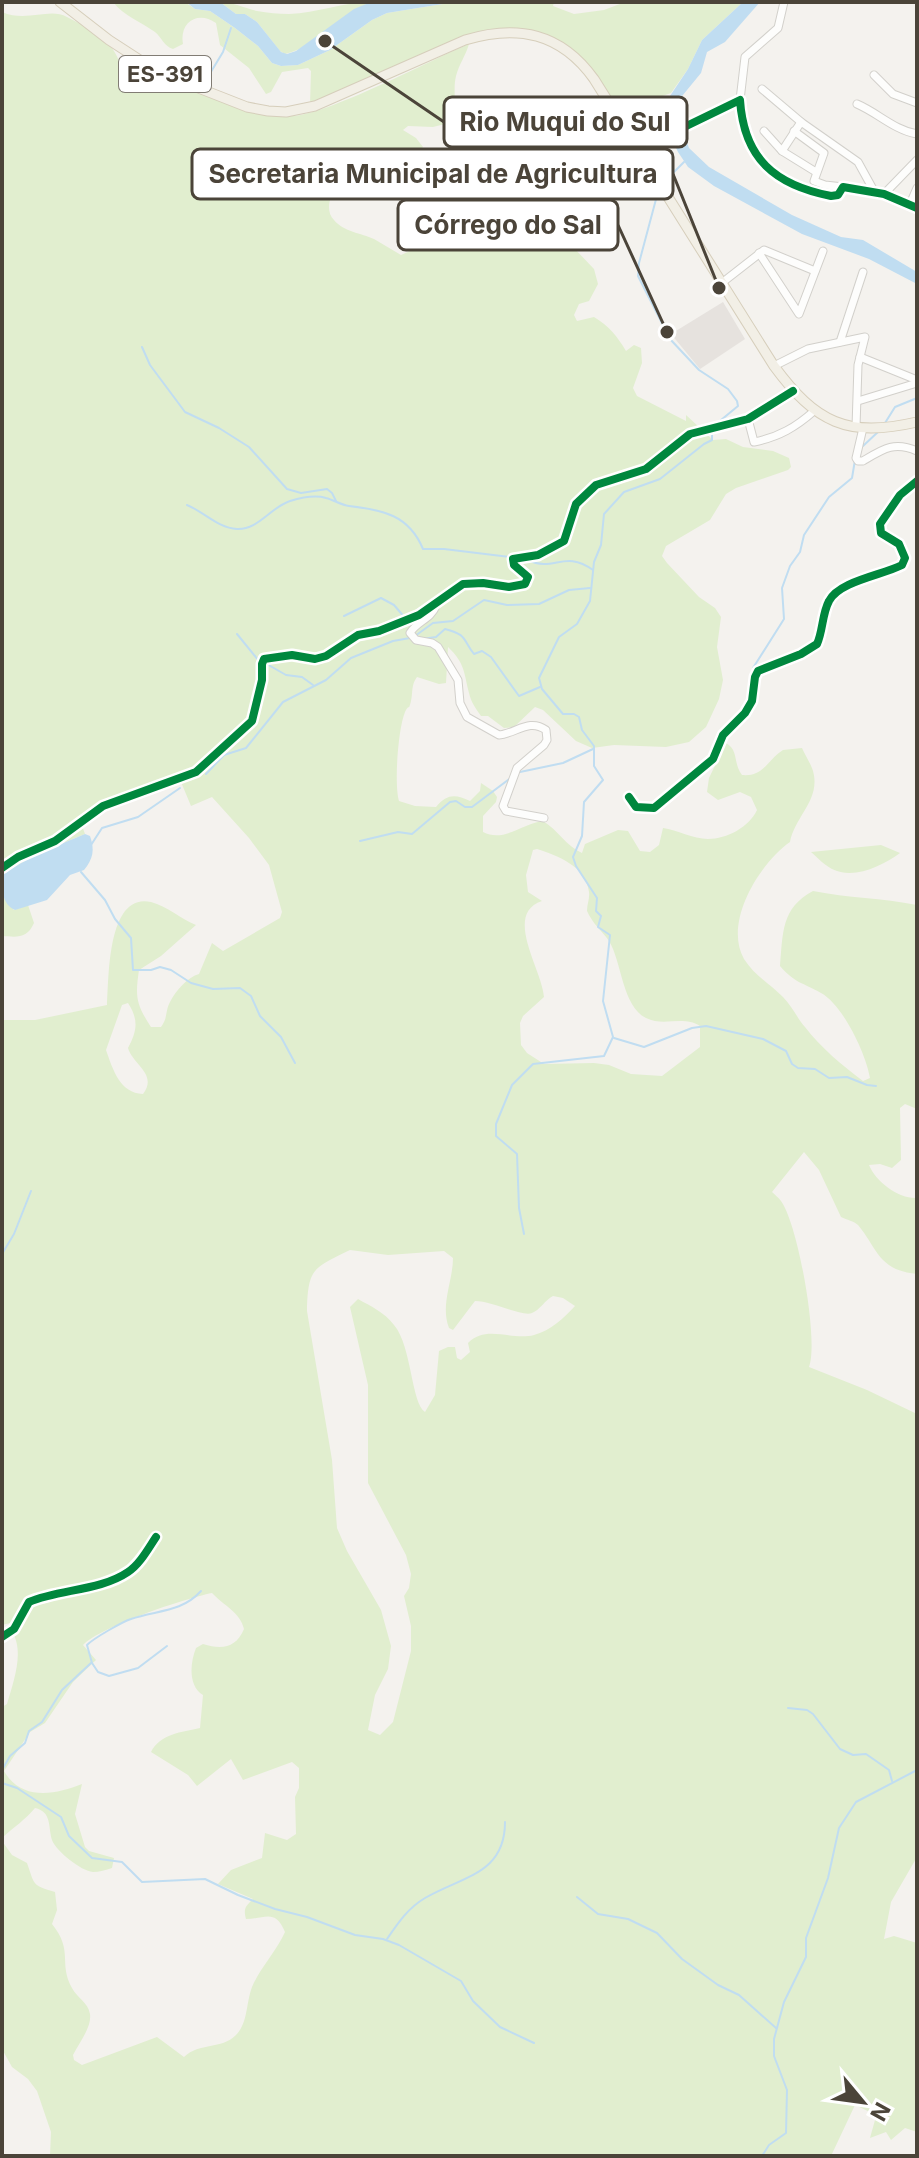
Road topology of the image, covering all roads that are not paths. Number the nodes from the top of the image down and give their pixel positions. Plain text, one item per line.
1 (60, 2) edge
2 (784, 2) edge
3 (874, 75) dead end
4 (762, 89) dead end
5 (740, 100) junction
6 (917, 103) edge
7 (857, 104) dead end
8 (801, 122) junction
9 (764, 131) dead end
10 (794, 131) junction
11 (917, 134) edge
12 (639, 149) junction
13 (782, 151) junction
14 (917, 160) edge
15 (816, 172) junction
16 (843, 187) junction
17 (917, 188) edge
18 (874, 191) junction
19 (884, 194) junction
20 (913, 206) edge
21 (823, 251) dead end
22 (759, 253) junction
23 (815, 271) junction
24 (863, 272) dead end
25 (723, 282) junction
26 (840, 342) junction
27 (860, 357) junction
28 (774, 366) junction
29 (917, 382) edge
30 (793, 391) junction
31 (858, 401) junction
32 (814, 411) junction
33 (748, 419) junction
34 (917, 422) edge
35 (860, 428) junction
36 (917, 451) edge
37 (917, 481) edge
38 (437, 604) junction
39 (629, 797) dead end
40 (544, 818) dead end
41 (2, 868) edge
42 (156, 1537) dead end
43 (2, 1637) edge

1 - 12 main road, ES-391
2 - 5 street
3 - 6 street
4 - 8 street
5 - 12 street
5 - 16 street
7 - 11 street
8 - 10 street
8 - 18 street
9 - 13 street
10 - 13 street
10 - 15 street
12 - 25 main road, ES-391
13 - 15 street
14 - 19 street
15 - 16 street
16 - 18 street
17 - 20 street
18 - 19 street
19 - 20 street
21 - 23 street
22 - 23 street
22 - 23 street
22 - 25 street
24 - 26 street
25 - 28 main road, ES-391
26 - 27 street
26 - 28 street
27 - 29 street
27 - 31 street
28 - 30 main road, ES-391
29 - 31 street
30 - 32 main road, ES-391
30 - 33 street
31 - 35 street
32 - 33 street
32 - 35 main road, ES-391
33 - 38 street
34 - 35 main road, ES-391
35 - 36 street
37 - 39 street
38 - 40 street
38 - 41 street
42 - 43 street

